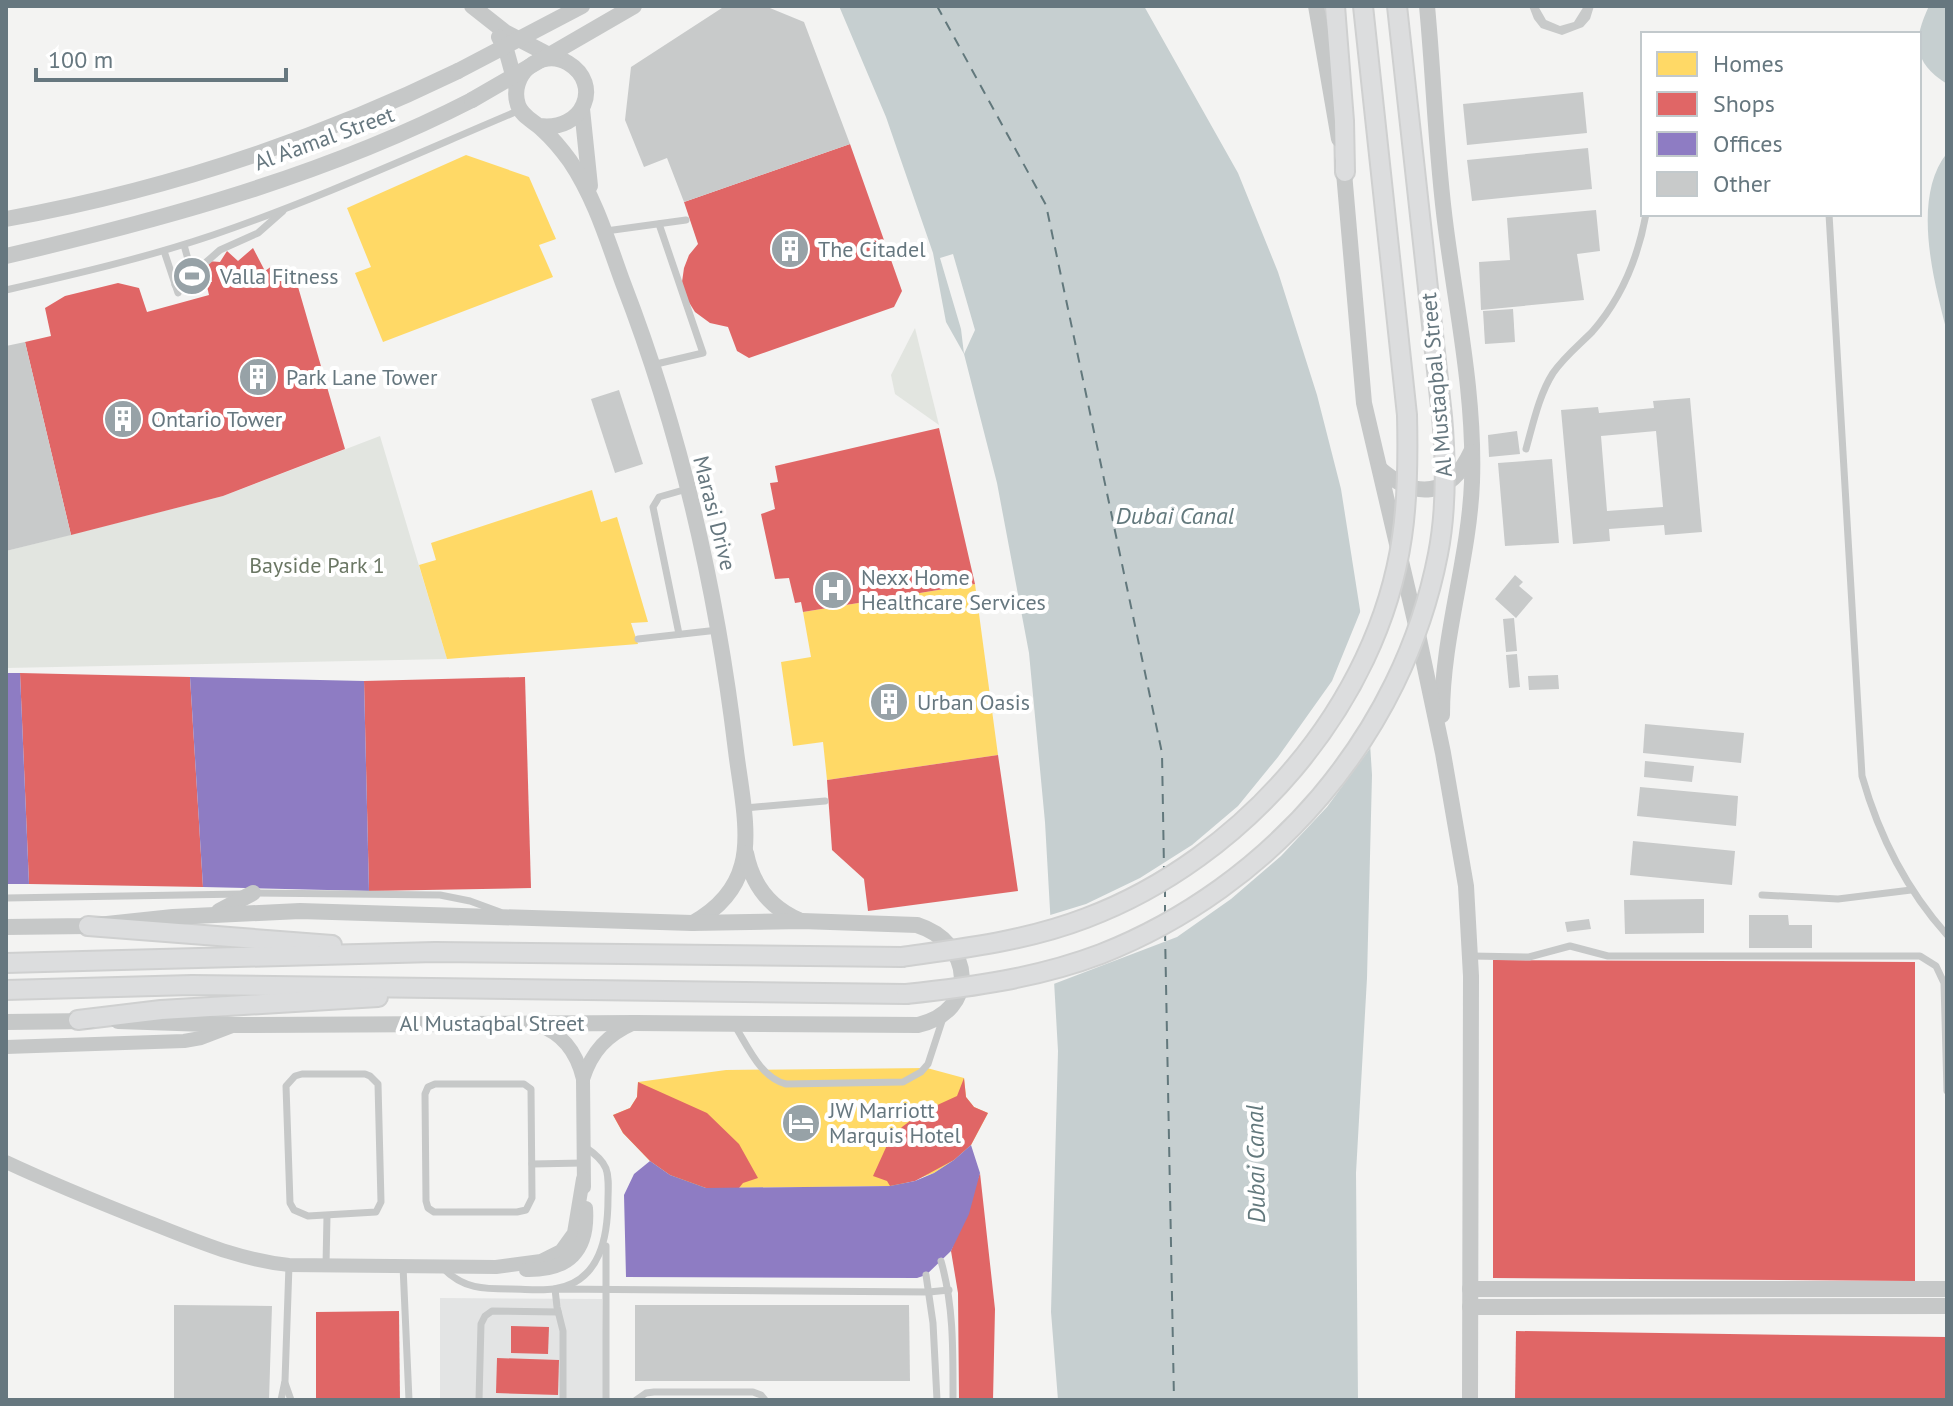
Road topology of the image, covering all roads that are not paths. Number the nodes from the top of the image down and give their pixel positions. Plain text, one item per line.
1 (472, 6) edge
2 (582, 6) edge
3 (634, 6) edge
4 (1316, 6) edge
5 (1335, 6) edge
6 (1363, 6) edge
7 (1397, 6) edge
8 (1427, 6) edge
9 (489, 22) junction
10 (557, 59) junction
11 (516, 88) junction
12 (582, 109) junction
13 (520, 110) junction
14 (539, 126) junction
15 (1345, 172) junction
16 (592, 199) junction
17 (286, 208) junction
18 (1646, 216) edge
19 (1829, 216) edge
20 (6, 219) edge
21 (686, 220) dead end
22 (659, 224) junction
23 (604, 231) junction
24 (184, 245) junction
25 (164, 251) junction
26 (6, 256) edge
27 (195, 283) junction
28 (6, 290) edge
29 (652, 365) junction
30 (1526, 449) dead end
31 (1472, 450) junction
32 (1380, 469) junction
33 (687, 489) junction
34 (718, 630) junction
35 (679, 634) junction
36 (638, 639) dead end
37 (1443, 753) junction
38 (825, 801) dead end
39 (743, 808) junction
40 (745, 848) junction
41 (1911, 890) junction
42 (253, 893) junction
43 (1762, 895) dead end
44 (6, 898) edge
45 (215, 914) junction
46 (512, 919) junction
47 (802, 921) junction
48 (692, 923) junction
49 (88, 926) junction
50 (6, 927) edge
51 (1947, 935) edge
52 (435, 952) junction
53 (1471, 956) junction
54 (6, 963) edge
55 (433, 988) junction
56 (6, 990) edge
57 (944, 1014) junction
58 (78, 1020) junction
59 (6, 1022) edge
60 (533, 1023) junction
61 (635, 1023) junction
62 (236, 1025) junction
63 (734, 1025) junction
64 (6, 1047) edge
65 (583, 1079) junction
66 (1947, 1091) edge
67 (583, 1145) junction
68 (6, 1162) edge
69 (583, 1163) junction
70 (532, 1164) junction
71 (6, 1171) edge
72 (51, 1183) junction
73 (327, 1216) junction
74 (606, 1239) junction
75 (941, 1261) dead end
76 (289, 1265) junction
77 (326, 1265) junction
78 (403, 1266) junction
79 (442, 1267) junction
80 (926, 1275) dead end
81 (555, 1289) junction
82 (607, 1289) junction
83 (1470, 1289) junction
84 (1947, 1289) edge
85 (949, 1290) junction
86 (929, 1292) junction
87 (1947, 1306) edge
88 (1470, 1307) junction
89 (558, 1312) junction
90 (285, 1381) junction
91 (281, 1400) edge
92 (291, 1400) edge
93 (409, 1400) edge
94 (479, 1400) edge
95 (563, 1400) edge
96 (606, 1400) edge
97 (636, 1400) edge
98 (765, 1400) edge
99 (937, 1400) edge
100 (953, 1400) edge
101 (1470, 1400) edge

1 - 9 street
2 - 20 street, Al A'amal Street, bridge
3 - 26 street, Al A'amal Street, bridge
4 - 15 street
5 - 15 main road
6 - 52 main road, Al Mustaqbal Street, bridge
7 - 55 main road, Al Mustaqbal Street, bridge
8 - 31 street
9 - 10 street
9 - 11 street
10 - 11 street
10 - 12 street
11 - 13 street
12 - 14 street
12 - 16 street, Marasi Drive
13 - 14 street
13 - 17 lane
14 - 16 street, Marasi Drive
15 - 32 street
16 - 23 street, Marasi Drive
17 - 24 lane
17 - 27 lane
18 - 30 lane
19 - 41 lane
21 - 22 lane
22 - 23 lane
22 - 29 lane
23 - 29 street, Marasi Drive
24 - 25 lane
24 - 27 lane
25 - 27 lane
25 - 28 lane
29 - 33 street, Marasi Drive
31 - 32 street
31 - 37 street
32 - 37 street
33 - 34 street, Marasi Drive
33 - 35 lane
34 - 35 lane
34 - 39 street, Marasi Drive
35 - 36 lane
37 - 53 street
38 - 39 lane
39 - 40 street, Marasi Drive
40 - 47 street, Marasi Drive
40 - 48 street, Marasi Drive
41 - 43 lane
41 - 51 lane
42 - 44 lane
42 - 45 street
42 - 46 lane
45 - 46 street
45 - 49 street
46 - 48 street
47 - 48 street
47 - 57 street
49 - 50 street
49 - 52 main road
52 - 54 main road, Al Mustaqbal Street
53 - 66 lane
53 - 83 street
55 - 56 main road, Al Mustaqbal Street
55 - 58 main road
57 - 63 street, Al Mustaqbal Street
57 - 63 lane
58 - 59 street, Al Mustaqbal Street
58 - 62 street, Al Mustaqbal Street
60 - 61 street, Al Mustaqbal Street
60 - 62 street, Al Mustaqbal Street
60 - 65 street
61 - 63 street, Al Mustaqbal Street
61 - 65 street
62 - 64 street
65 - 67 street
67 - 69 street
67 - 74 lane
68 - 72 street
69 - 70 lane
69 - 79 street
70 - 70 lane
71 - 72 street
72 - 76 street
73 - 73 lane
73 - 77 lane
74 - 81 lane
74 - 82 lane
75 - 85 lane
76 - 77 street
76 - 90 lane
77 - 78 street
78 - 79 street
78 - 93 lane
79 - 81 lane
80 - 86 lane
81 - 82 lane
81 - 89 lane
82 - 86 lane
82 - 96 lane
83 - 84 street
83 - 88 street
85 - 86 lane
85 - 100 lane
86 - 99 lane
87 - 88 street
88 - 101 street
89 - 94 lane
89 - 95 lane
90 - 91 lane
90 - 92 lane
97 - 98 lane

